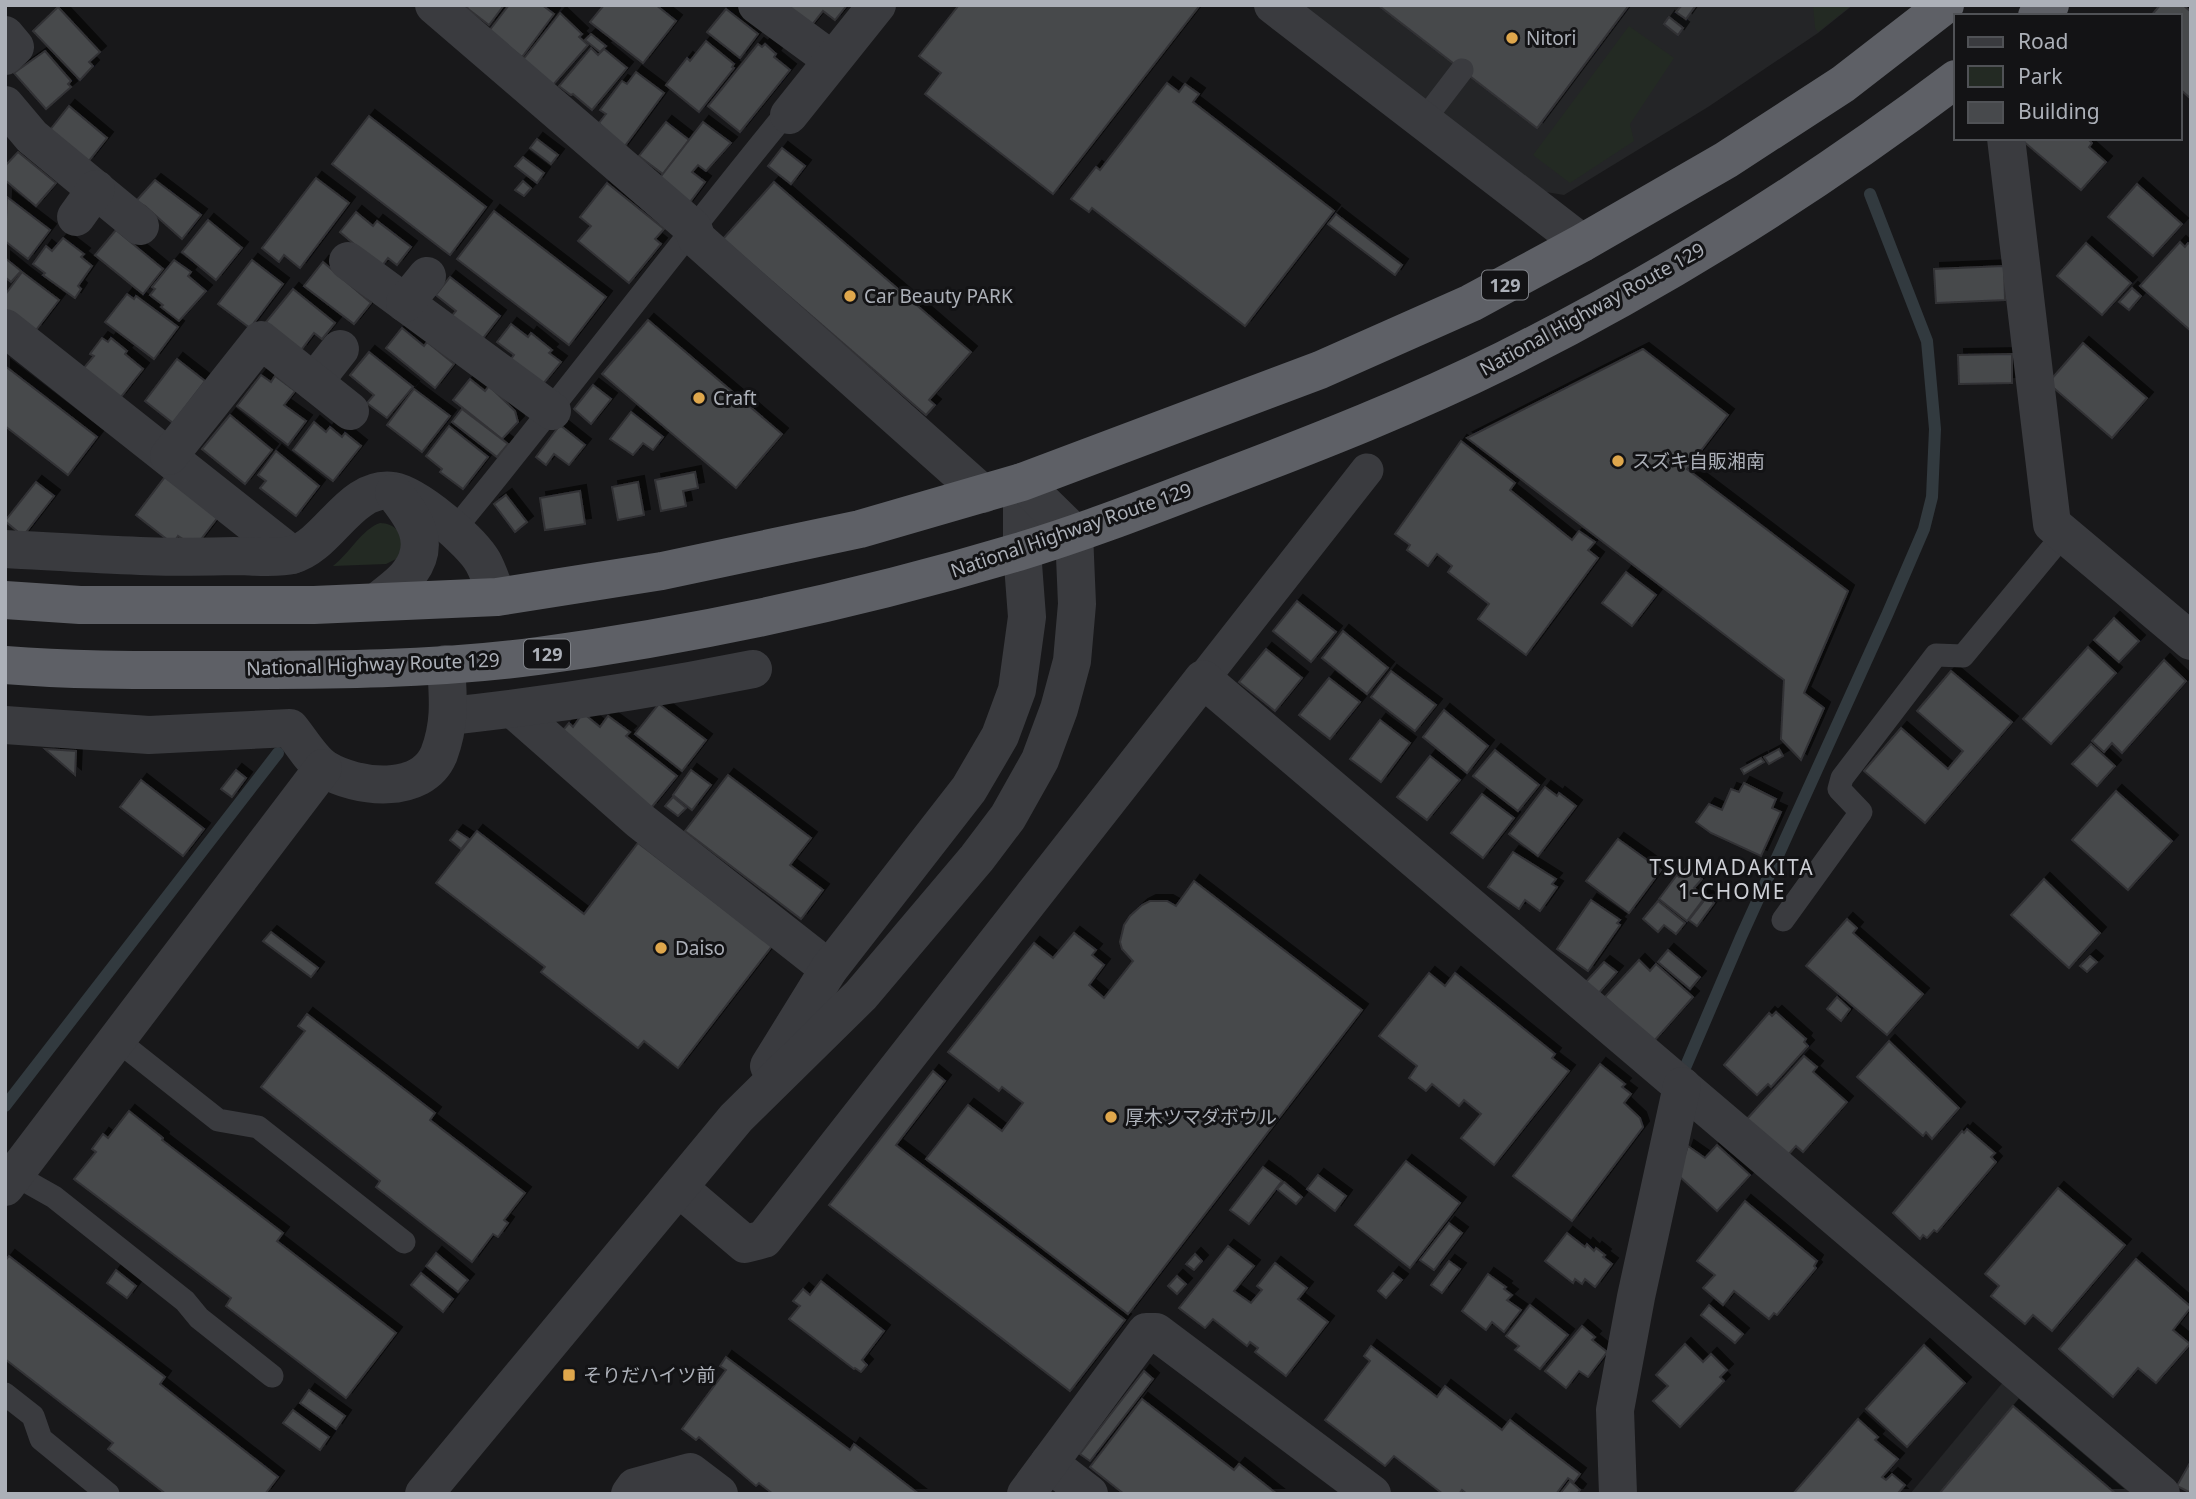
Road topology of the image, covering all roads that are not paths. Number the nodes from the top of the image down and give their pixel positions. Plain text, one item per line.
1 (434, 5) edge
2 (757, 5) edge
3 (877, 5) edge
4 (1273, 5) edge
5 (1945, 5) edge
6 (5, 35) edge
7 (5, 56) edge
8 (832, 60) junction
9 (1462, 71) dead end
10 (1954, 80) edge
11 (5, 104) edge
12 (789, 115) joint
13 (1423, 121) junction
14 (2006, 140) edge
15 (140, 226) dead end
16 (692, 228) junction
17 (1582, 243) junction
18 (348, 261) dead end
19 (5, 328) edge
20 (341, 349) dead end
21 (314, 382) junction
22 (350, 411) dead end
23 (552, 411) junction
24 (169, 456) junction
25 (1367, 470) dead end
26 (1022, 482) junction
27 (393, 491) junction
28 (983, 494) junction
29 (454, 530) junction
30 (1074, 533) junction
31 (2064, 534) junction
32 (5, 549) edge
33 (1022, 551) junction
34 (292, 555) junction
35 (497, 597) junction
36 (5, 600) edge
37 (377, 602) junction
38 (2191, 641) edge
39 (446, 664) junction
40 (5, 665) edge
41 (753, 669) dead end
42 (1203, 679) junction
43 (513, 709) junction
44 (449, 716) junction
45 (5, 725) edge
46 (323, 768) junction
47 (1783, 920) dead end
48 (829, 969) junction
49 (117, 1040) junction
50 (1682, 1086) junction
51 (736, 1118) junction
52 (10, 1181) edge
53 (679, 1188) junction
54 (404, 1242) dead end
55 (272, 1376) dead end
56 (5, 1394) edge
57 (1049, 1463) junction
58 (108, 1494) edge
59 (424, 1494) edge
60 (630, 1494) edge
61 (719, 1494) edge
62 (1026, 1494) edge
63 (1089, 1494) edge
64 (1372, 1494) edge
65 (1618, 1494) edge
66 (2161, 1494) edge

1 - 16 street
2 - 8 street
3 - 8 street
4 - 13 street
5 - 17 highway, 129
6 - 7 street
8 - 12 street
9 - 13 lane
10 - 30 highway, National Highway Route 129 / 129
11 - 15 street
12 - 16 lane
13 - 17 street
14 - 31 street
16 - 23 lane
16 - 28 street
17 - 26 highway, 129
18 - 23 street
19 - 24 street
20 - 21 street
21 - 22 street
21 - 24 street
23 - 29 lane
24 - 34 street
25 - 42 street
26 - 28 highway, 129
26 - 30 street
26 - 33 street
27 - 29 street
27 - 34 street
27 - 37 street
28 - 35 highway, 129
29 - 35 street
30 - 33 highway, National Highway Route 129 / 129
30 - 51 street
31 - 38 street
31 - 47 lane
32 - 34 street
33 - 39 highway, National Highway Route 129 / 129
33 - 48 street
35 - 37 highway, 129
36 - 37 highway, 129
39 - 40 highway, National Highway Route 129 / 129
39 - 44 street
41 - 43 street
42 - 50 street
42 - 53 street
43 - 44 street
43 - 48 street
44 - 46 street
45 - 46 street
46 - 49 street
48 - 51 street
49 - 52 street
49 - 54 lane
50 - 65 street
50 - 66 street
51 - 53 street
52 - 55 lane
53 - 59 street
56 - 58 lane
57 - 62 street
57 - 63 street
57 - 64 street
60 - 61 street

